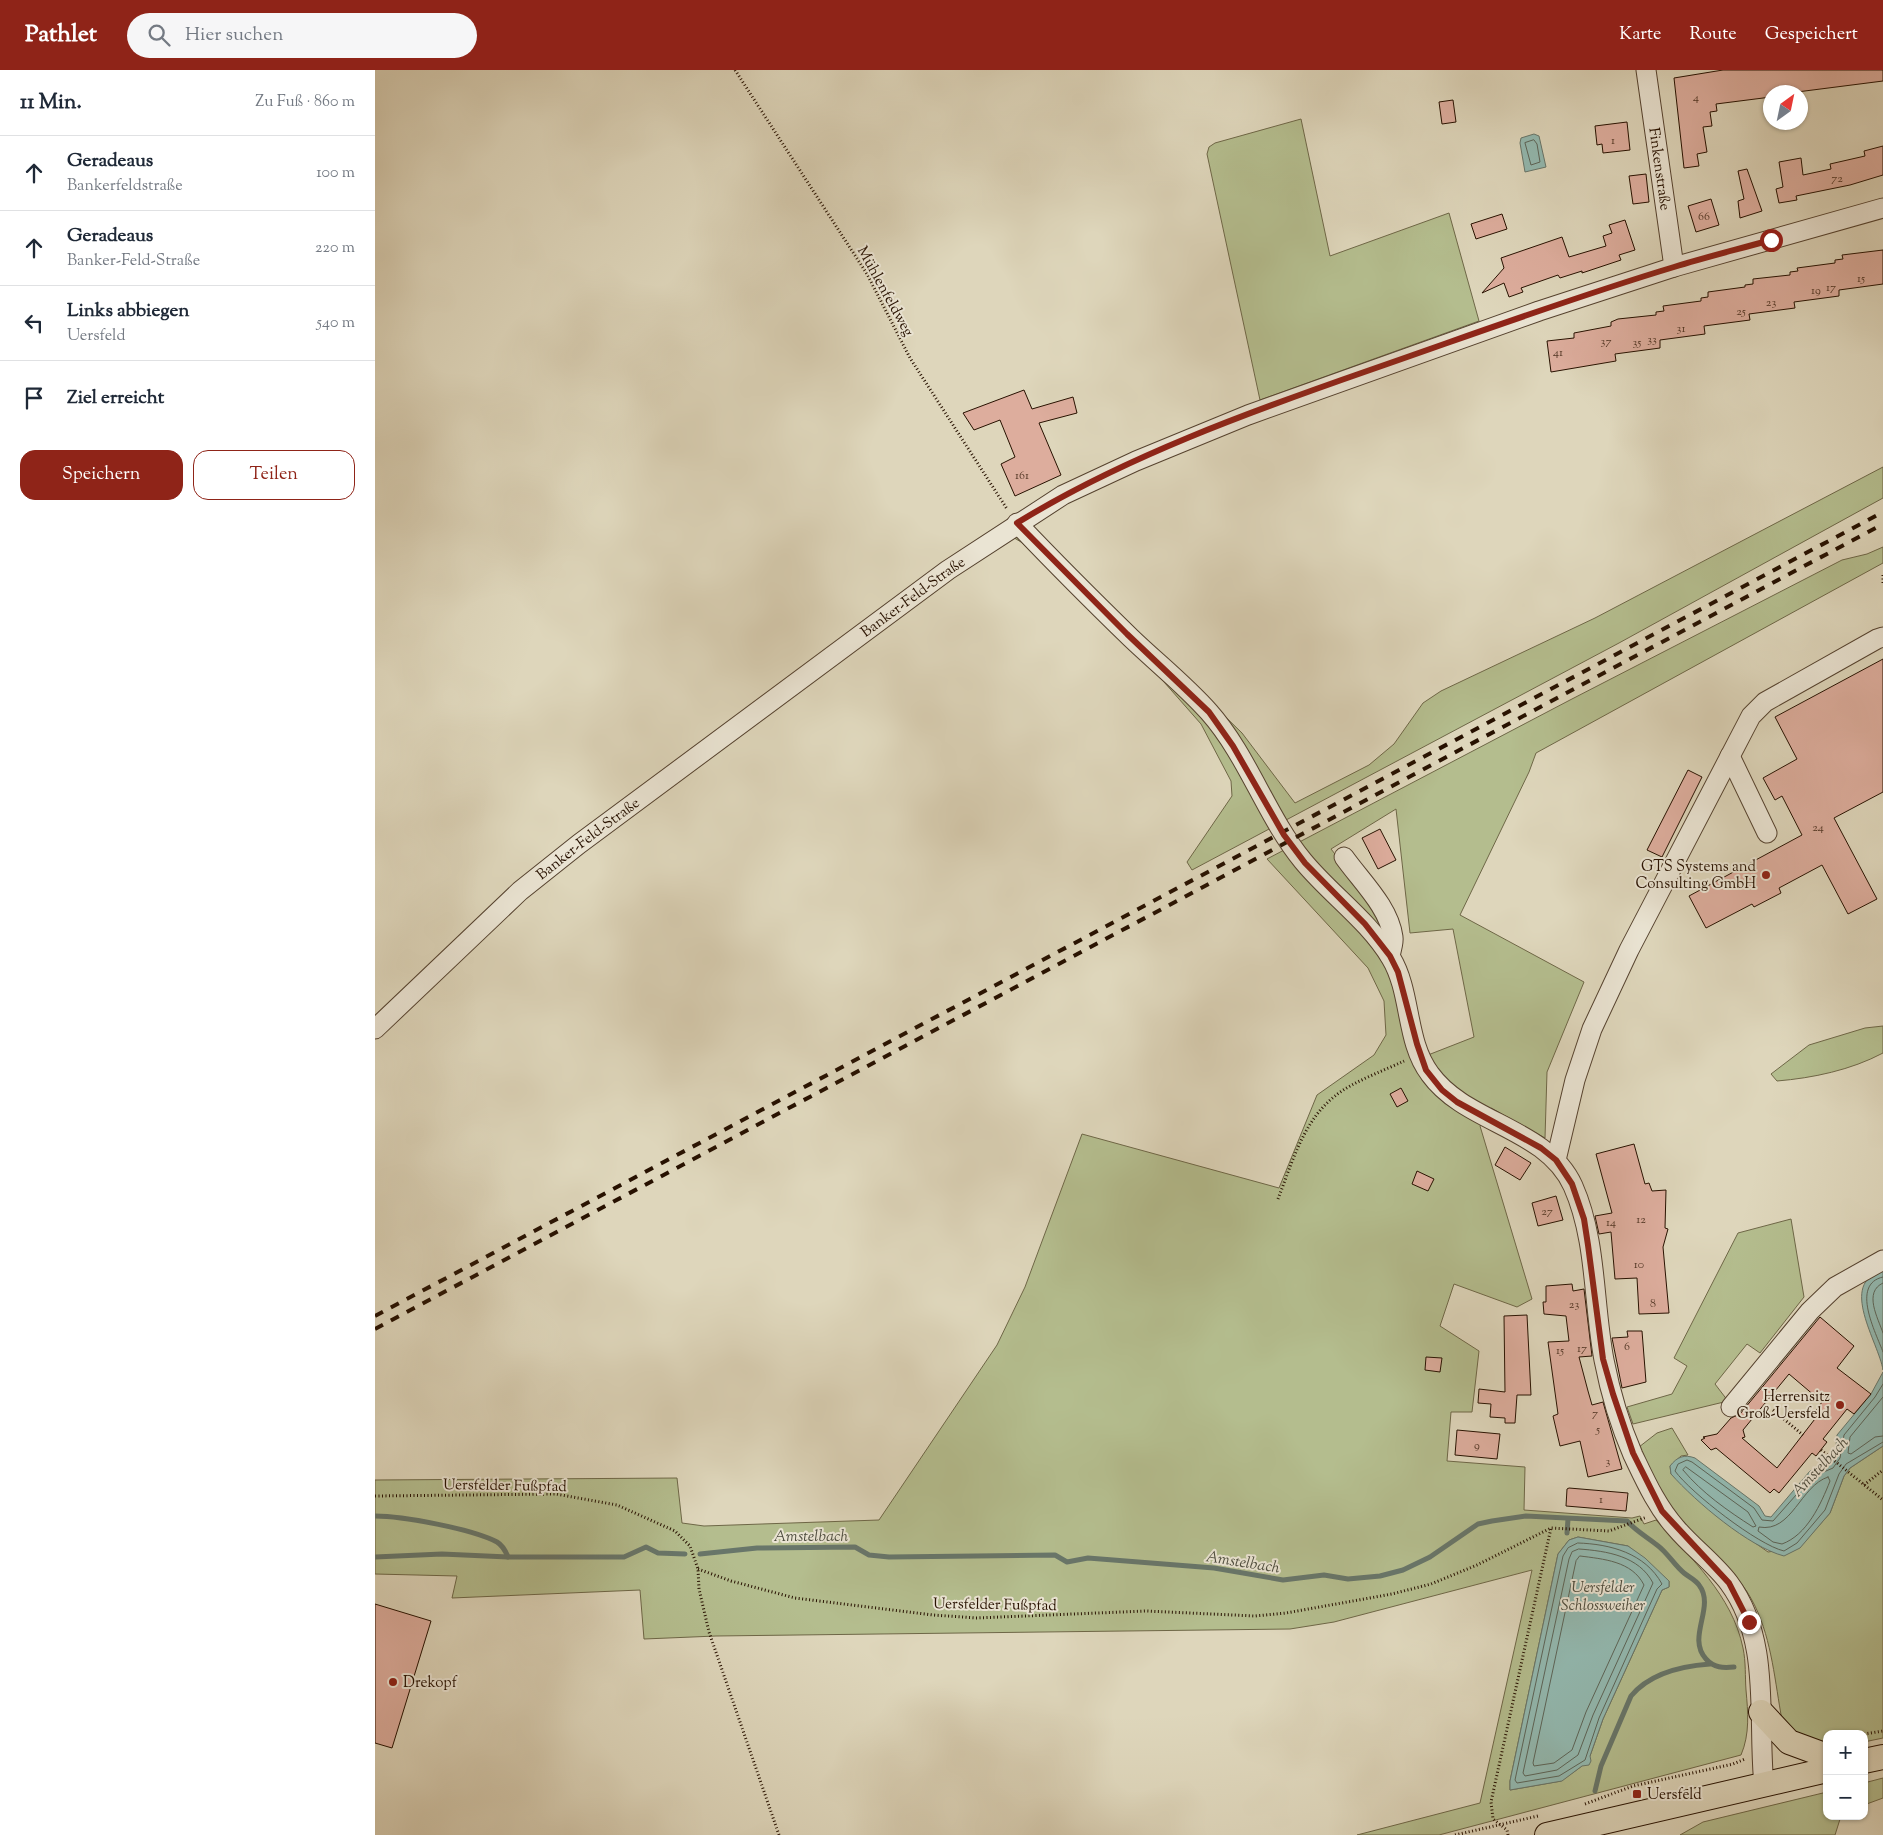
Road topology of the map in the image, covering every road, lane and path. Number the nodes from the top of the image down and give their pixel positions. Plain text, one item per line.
1 (735, 70) edge
2 (1646, 70) edge
3 (1883, 208) edge
4 (1673, 267) junction
5 (1017, 523) junction
6 (1883, 575) edge
7 (1883, 585) edge
8 (1883, 638) edge
9 (1730, 756) junction
10 (1767, 833) dead end
11 (1343, 858) dead end
12 (1390, 956) junction
13 (375, 1029) edge
14 (1420, 1053) junction
15 (1556, 1160) junction
16 (1278, 1199) dead end
17 (1883, 1260) edge
18 (1731, 1407) dead end
19 (1773, 1410) dead end
20 (1803, 1435) dead end
21 (1821, 1450) dead end
22 (1883, 1470) edge
23 (1864, 1484) junction
24 (375, 1496) edge
25 (1883, 1500) edge
26 (1631, 1525) dead end
27 (1551, 1528) junction
28 (698, 1568) junction
29 (1761, 1712) junction
30 (1883, 1731) edge
31 (1868, 1733) edge
32 (1760, 1752) junction
33 (1823, 1755) edge
34 (1823, 1771) edge
35 (1764, 1785) junction
36 (1582, 1805) dead end
37 (1500, 1824) junction
38 (1546, 1825) edge
39 (779, 1835) edge
40 (1455, 1835) edge
41 (1508, 1835) edge

1 - 5 path, Mühlenfeldweg
2 - 4 street, Finkenstraße
3 - 4 street, Banker-Feld-Straße
4 - 5 street, Banker-Feld-Straße
5 - 12 street
5 - 13 street, Banker-Feld-Straße
6 - 7 path
8 - 9 street
9 - 10 street
9 - 15 street
11 - 12 street
12 - 14 street
14 - 15 street
14 - 16 path
15 - 29 street
17 - 18 street
19 - 20 path
21 - 23 path
22 - 23 path
23 - 25 path
24 - 28 path, Uersfelder Fußpfad
26 - 27 path, Uersfelder Fußpfad
27 - 28 path, Uersfelder Fußpfad
27 - 37 path
28 - 39 path
29 - 32 street
29 - 33 main road
30 - 31 path
32 - 35 street
32 - 36 path
34 - 35 main road
35 - 38 main road
37 - 38 path
37 - 40 path
37 - 41 path

